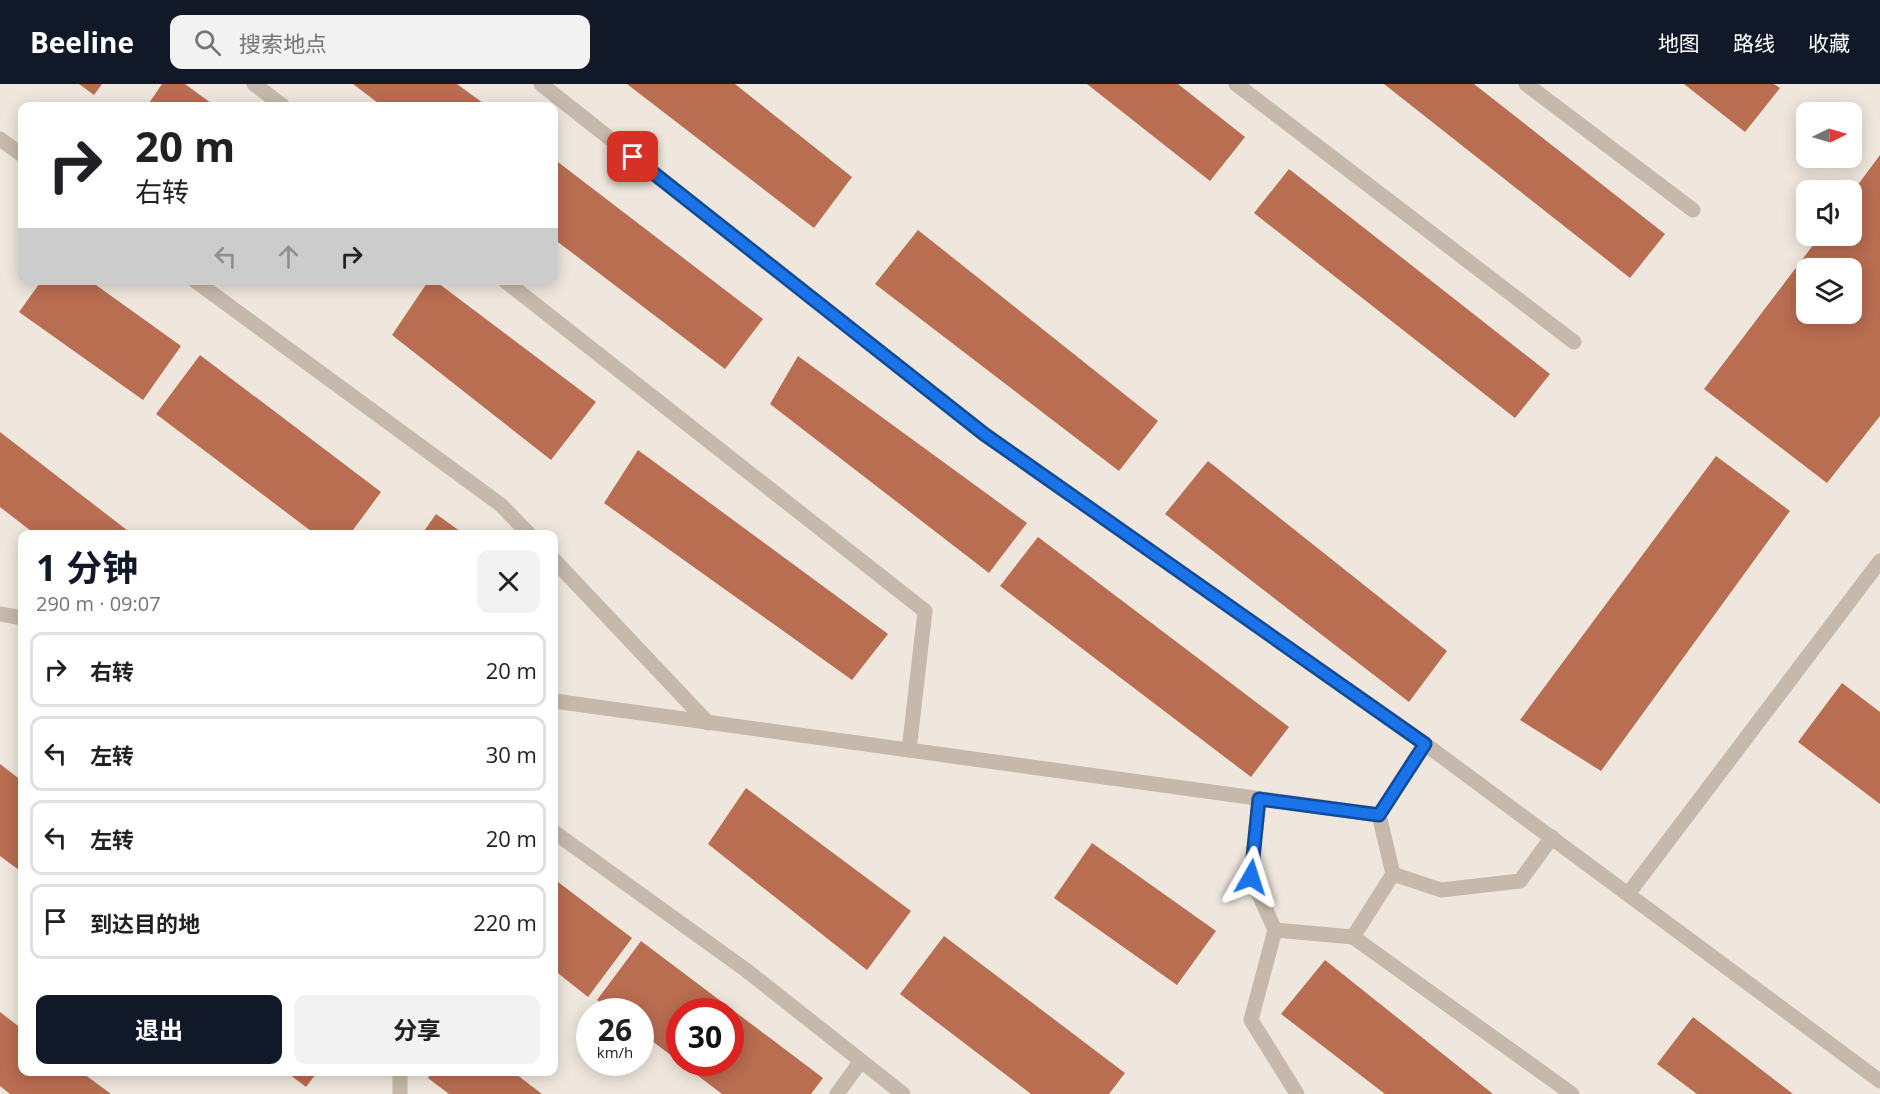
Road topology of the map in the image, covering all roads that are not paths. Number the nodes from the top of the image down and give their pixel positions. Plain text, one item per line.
1 (254, 84) edge
2 (541, 84) edge
3 (1236, 84) edge
4 (1526, 84) edge
5 (278, 102) edge
6 (0, 139) edge
7 (18, 152) edge
8 (1693, 210) dead end
9 (201, 285) edge
10 (510, 285) edge
11 (1574, 342) dead end
12 (525, 530) edge
13 (1880, 561) edge
14 (558, 564) edge
15 (0, 614) edge
16 (18, 617) edge
17 (558, 702) edge
18 (708, 723) junction
19 (1425, 744) junction
20 (909, 750) junction
21 (1259, 799) junction
22 (1379, 815) junction
23 (558, 835) edge
24 (1552, 837) junction
25 (1393, 874) junction
26 (1628, 894) junction
27 (1275, 930) junction
28 (1353, 937) junction
29 (861, 1061) junction
30 (400, 1076) edge
31 (1880, 1081) edge
32 (400, 1094) edge
33 (837, 1094) edge
34 (903, 1094) edge
35 (1297, 1094) edge
36 (1572, 1094) edge

1 - 5 street
2 - 19 street
3 - 11 street
4 - 8 street
6 - 7 street
9 - 12 street
10 - 20 street
13 - 26 street
14 - 18 street
15 - 16 street
17 - 18 street
18 - 20 street
19 - 22 street
19 - 24 street
20 - 21 street
21 - 22 street
21 - 27 street
22 - 25 street
23 - 29 street
24 - 25 street
24 - 26 street
25 - 28 street
26 - 31 street
27 - 28 street
27 - 35 street
28 - 36 street
29 - 33 street
29 - 34 street
30 - 32 street

